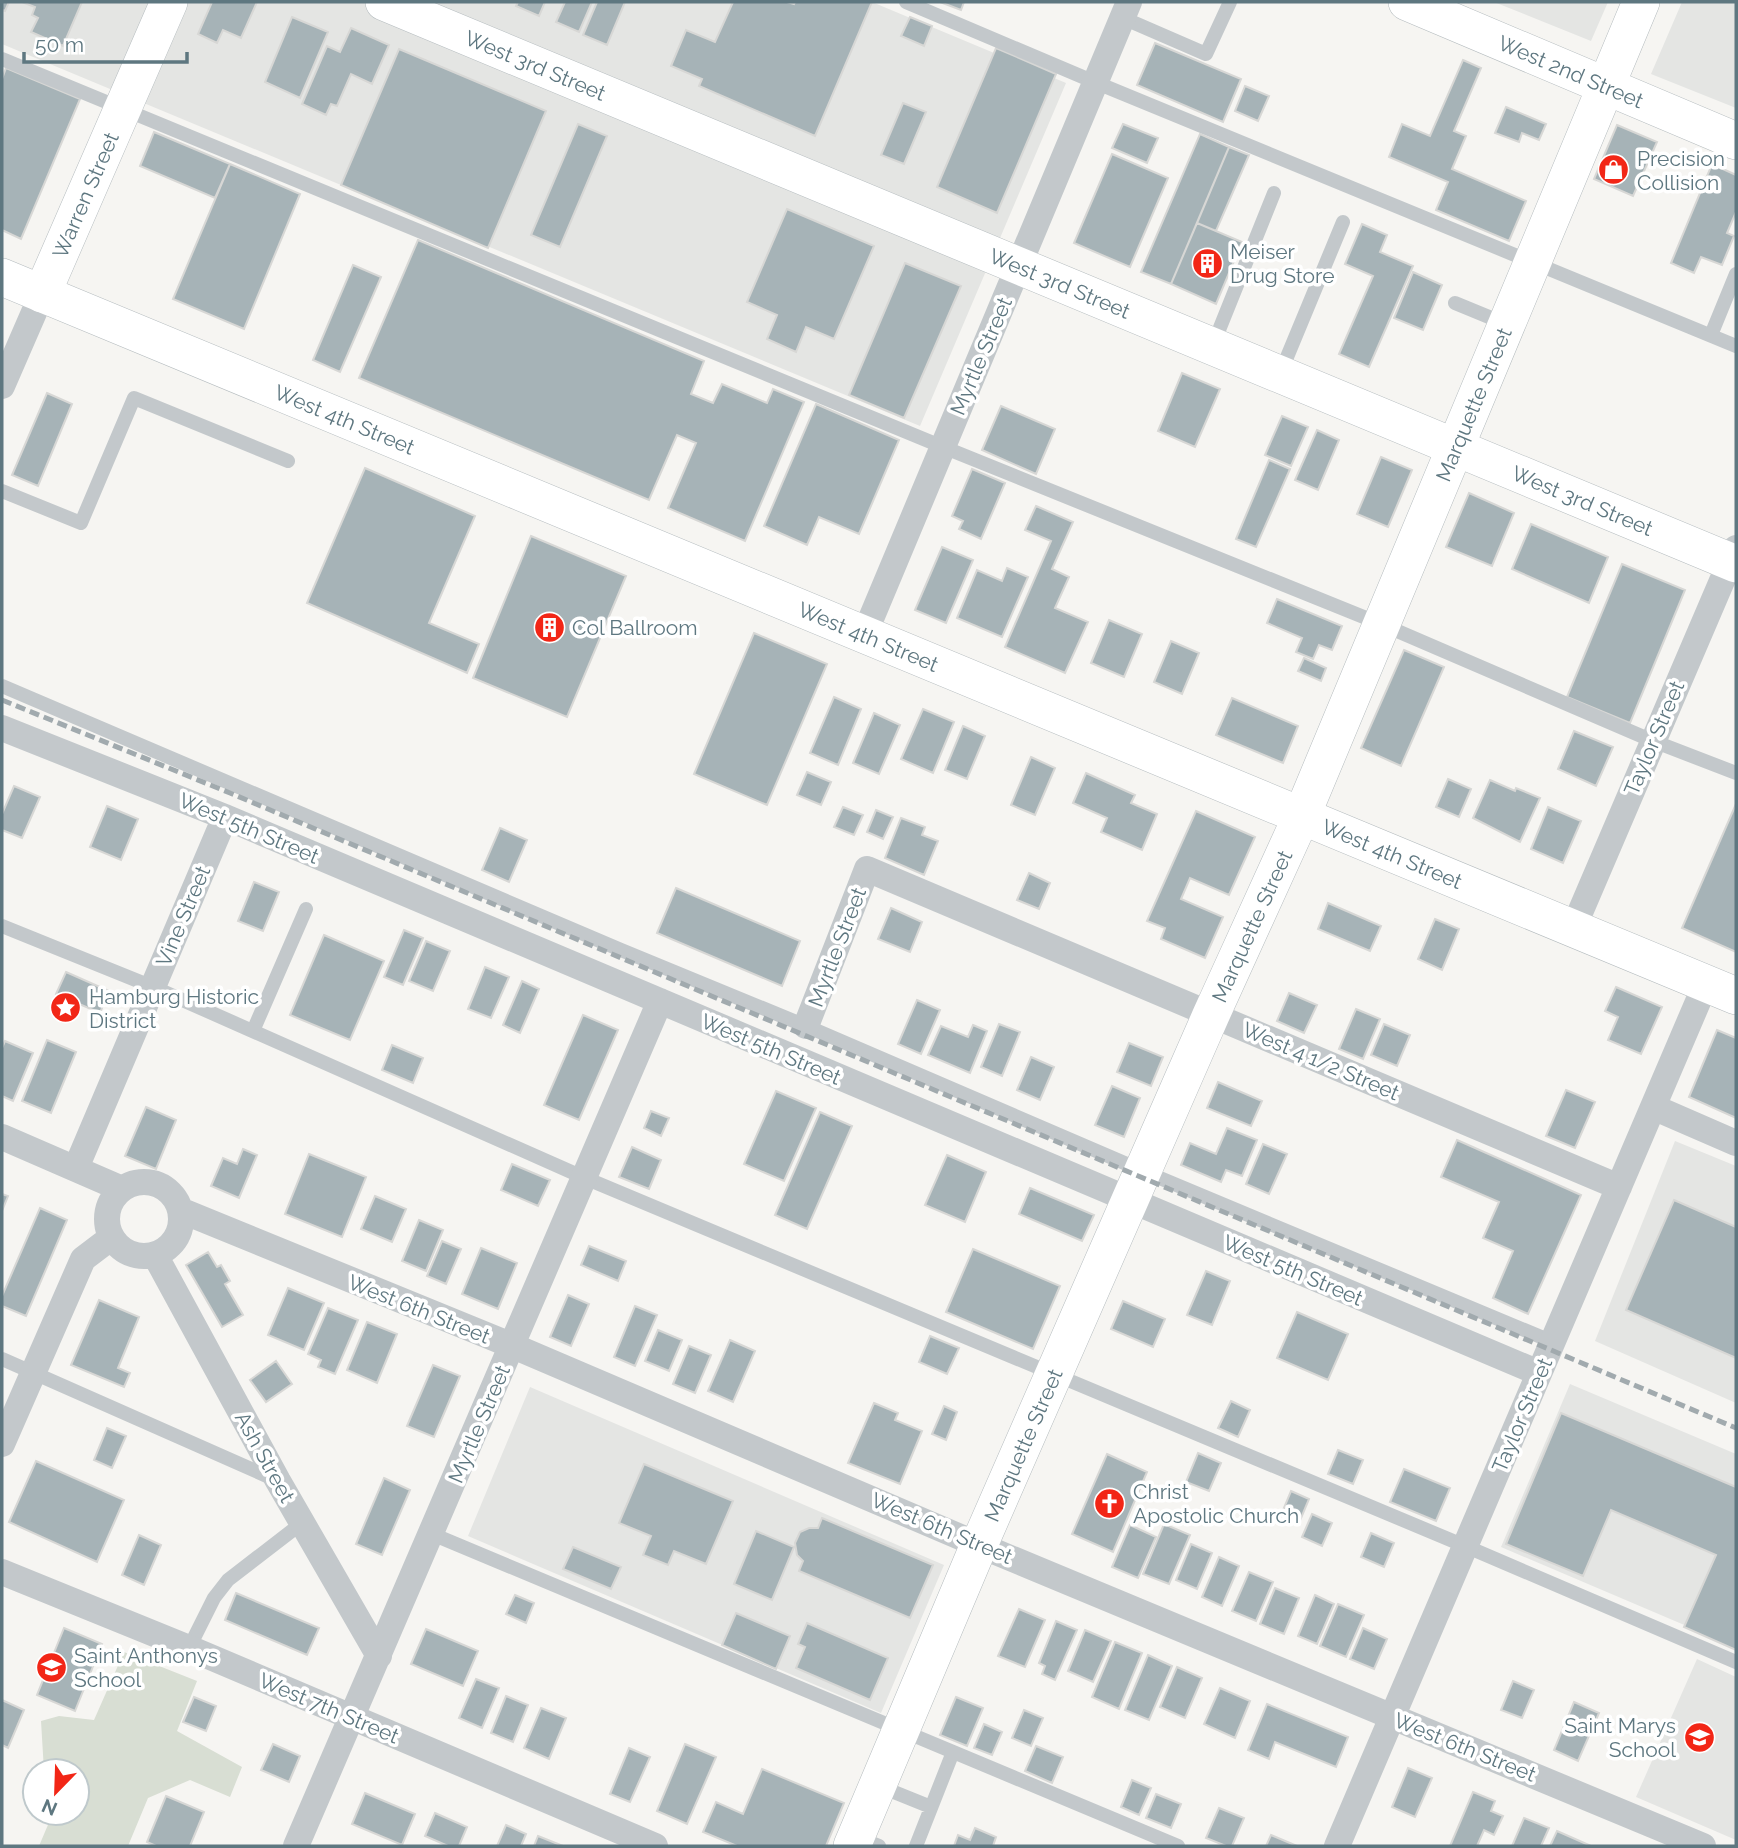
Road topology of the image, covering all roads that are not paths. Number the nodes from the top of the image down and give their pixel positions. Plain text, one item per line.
1 (169, 2) edge
2 (384, 2) edge
3 (906, 2) edge
4 (1230, 2) edge
5 (1407, 2) edge
6 (1641, 2) edge
7 (1126, 10) edge
8 (2, 59) edge
9 (1097, 83) junction
10 (1605, 85) junction
11 (122, 108) junction
12 (1736, 141) edge
13 (1274, 192) dead end
14 (1343, 222) dead end
15 (1532, 262) junction
16 (1018, 267) junction
17 (1736, 274) edge
18 (2, 277) edge
19 (42, 294) junction
20 (1455, 303) dead end
21 (1506, 324) junction
22 (1711, 335) junction
23 (1212, 346) junction
24 (1736, 346) edge
25 (1280, 375) junction
26 (2, 386) edge
27 (943, 447) junction
28 (1456, 448) junction
29 (288, 461) dead end
30 (2, 491) edge
31 (1734, 558) edge
32 (1381, 624) junction
33 (865, 633) junction
34 (2, 686) edge
35 (2, 728) edge
36 (1653, 741) junction
37 (1736, 773) edge
38 (1302, 816) junction
39 (225, 817) junction
40 (867, 869) joint
41 (306, 909) dead end
42 (2, 926) edge
43 (1573, 929) junction
44 (153, 988) junction
45 (1721, 989) edge
46 (660, 1001) junction
47 (1211, 1014) junction
48 (806, 1026) junction
49 (253, 1031) junction
50 (1653, 1107) junction
51 (2, 1137) edge
52 (1736, 1143) edge
53 (76, 1168) junction
54 (584, 1178) junction
55 (1136, 1186) junction
56 (1619, 1186) junction
57 (122, 1189) junction
58 (180, 1210) junction
59 (112, 1237) junction
60 (155, 1255) junction
61 (1553, 1342) junction
62 (513, 1346) junction
63 (2, 1359) edge
64 (33, 1372) junction
65 (1539, 1373) junction
66 (1054, 1374) junction
67 (2, 1444) edge
68 (278, 1481) junction
69 (302, 1523) junction
70 (432, 1534) junction
71 (979, 1545) junction
72 (1465, 1546) junction
73 (2, 1572) edge
74 (189, 1648) junction
75 (379, 1657) junction
76 (1736, 1662) edge
77 (1392, 1717) junction
78 (352, 1718) junction
79 (901, 1731) junction
80 (953, 1752) junction
81 (878, 1785) junction
82 (931, 1807) junction
83 (862, 1843) edge
84 (296, 1846) edge
85 (652, 1846) edge
86 (916, 1846) edge
87 (1178, 1846) edge
88 (1337, 1846) edge
89 (1703, 1846) edge

1 - 11 street, Warren Street
2 - 16 street, West 3rd Street
3 - 9 lane
4 - 7 lane
5 - 10 street, West 2nd Street
6 - 10 street, Marquette Street
7 - 9 street, Myrtle Street
8 - 11 lane
9 - 15 lane
9 - 16 street, Myrtle Street
10 - 12 street, West 2nd Street
10 - 15 street, Marquette Street
11 - 19 street, Warren Street
11 - 27 lane
13 - 23 lane
14 - 25 lane
15 - 21 street, Marquette Street
15 - 22 lane
16 - 23 street, West 3rd Street
16 - 27 street, Myrtle Street
17 - 22 lane
18 - 19 street, West 4th Street
19 - 26 street, Warren Street
19 - 33 street, West 4th Street
20 - 21 lane
21 - 28 street, Marquette Street
22 - 24 lane
23 - 25 street, West 3rd Street
25 - 28 street, West 3rd Street
27 - 32 lane
27 - 33 street, Myrtle Street
28 - 31 street, West 3rd Street
28 - 32 street, Marquette Street
29 - 30 lane
31 - 36 street, Taylor Street
32 - 36 lane
32 - 38 street, Marquette Street
33 - 38 street, West 4th Street
34 - 48 lane
35 - 39 street, West 5th Street
36 - 37 lane
36 - 43 street, Taylor Street
38 - 43 street, West 4th Street
38 - 47 street, Marquette Street
39 - 44 street, Vine Street
39 - 46 street, West 5th Street
40 - 47 street, West 4 1/2 Street
40 - 48 street, Myrtle Street
41 - 49 lane
42 - 44 lane
43 - 45 street, West 4th Street
44 - 49 lane
44 - 53 street, Vine Street
45 - 50 street, Taylor Street
46 - 54 street, Myrtle Street
46 - 55 street, West 5th Street
47 - 55 street, Marquette Street
47 - 56 street, West 4 1/2 Street
48 - 55 lane
49 - 54 lane
50 - 52 street
50 - 56 street, Taylor Street
51 - 53 street
53 - 57 street
54 - 62 street, Myrtle Street
54 - 66 lane
55 - 61 lane
55 - 65 street, West 5th Street
55 - 66 street, Marquette Street
56 - 61 street, Taylor Street
57 - 58 street
57 - 59 street
58 - 60 street
58 - 62 street, West 6th Street
59 - 60 street
59 - 64 street
60 - 68 street, Ash Street
61 - 65 street, Taylor Street
62 - 70 street, Myrtle Street
62 - 71 street, West 6th Street
63 - 64 lane
64 - 67 street
64 - 68 lane
65 - 72 street, Taylor Street
66 - 71 street, Marquette Street
66 - 72 lane
68 - 69 street, Ash Street
69 - 74 lane
69 - 75 street, Ash Street
70 - 75 street, Myrtle Street
70 - 79 lane
71 - 77 street, West 6th Street
71 - 79 street, Marquette Street
72 - 76 lane
72 - 77 street, Taylor Street
73 - 74 street, West 7th Street
74 - 78 street, West 7th Street
75 - 78 street, Myrtle Street
77 - 88 street, Taylor Street
77 - 89 street, West 6th Street
78 - 84 street, Myrtle Street
78 - 85 street, West 7th Street
79 - 80 lane
79 - 81 street, Marquette Street
80 - 82 lane
80 - 87 lane
81 - 82 lane
81 - 83 street, Marquette Street
82 - 86 lane

